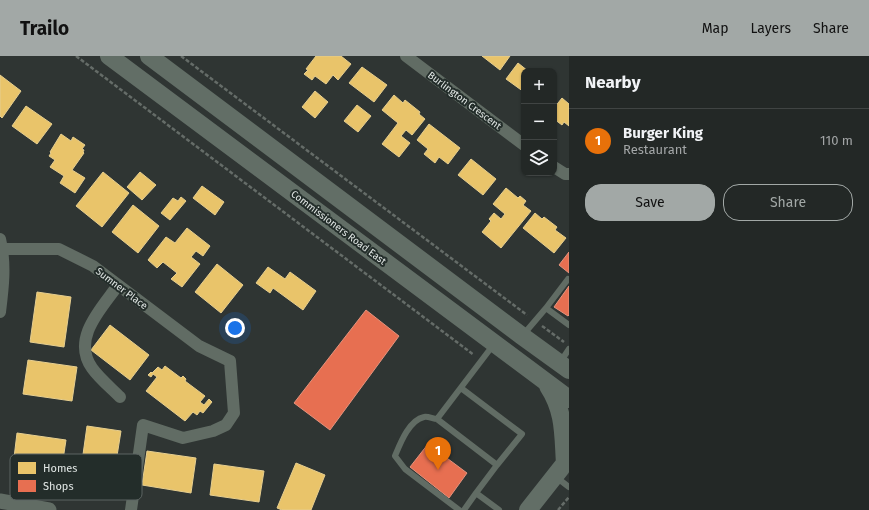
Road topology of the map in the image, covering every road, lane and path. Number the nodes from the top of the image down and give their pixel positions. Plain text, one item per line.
1 (76, 56) edge
2 (109, 56) edge
3 (149, 56) edge
4 (181, 56) edge
5 (406, 56) edge
6 (521, 143) edge
7 (557, 169) edge
8 (569, 174) edge
9 (1, 244) edge
10 (569, 280) edge
11 (118, 285) junction
12 (546, 308) junction
13 (0, 312) edge
14 (535, 321) junction
15 (569, 325) edge
16 (522, 336) junction
17 (495, 343) junction
18 (569, 346) edge
19 (481, 360) junction
20 (566, 361) edge
21 (543, 380) junction
22 (461, 388) junction
23 (120, 397) dead end
24 (569, 399) edge
25 (437, 419) junction
26 (139, 454) edge
27 (498, 464) junction
28 (564, 466) edge
29 (569, 488) edge
30 (476, 493) junction
31 (569, 497) edge
32 (132, 500) edge
33 (0, 501) edge
34 (49, 510) edge
35 (131, 510) edge
36 (459, 510) edge
37 (464, 510) edge
38 (499, 510) edge
39 (528, 510) edge
40 (558, 510) edge

1 - 19 path
2 - 17 main road, Commissioners Road East
3 - 16 main road
4 - 14 path
5 - 6 street, Burlington Crescent
7 - 8 street
9 - 11 street, Sumner Place
9 - 13 street
10 - 12 lane
11 - 23 street
11 - 26 street, Sumner Place
12 - 14 lane
12 - 15 lane
14 - 16 lane
14 - 18 path
16 - 20 main road
17 - 19 lane
17 - 21 main road, Commissioners Road East
19 - 22 lane
21 - 24 main road, Commissioners Road East
21 - 28 main road
22 - 25 lane
22 - 27 lane
25 - 27 lane
25 - 36 lane
27 - 30 lane
28 - 29 lane
28 - 39 main road
30 - 37 lane
30 - 38 lane
31 - 40 path
32 - 35 street, Sumner Place
33 - 34 street

